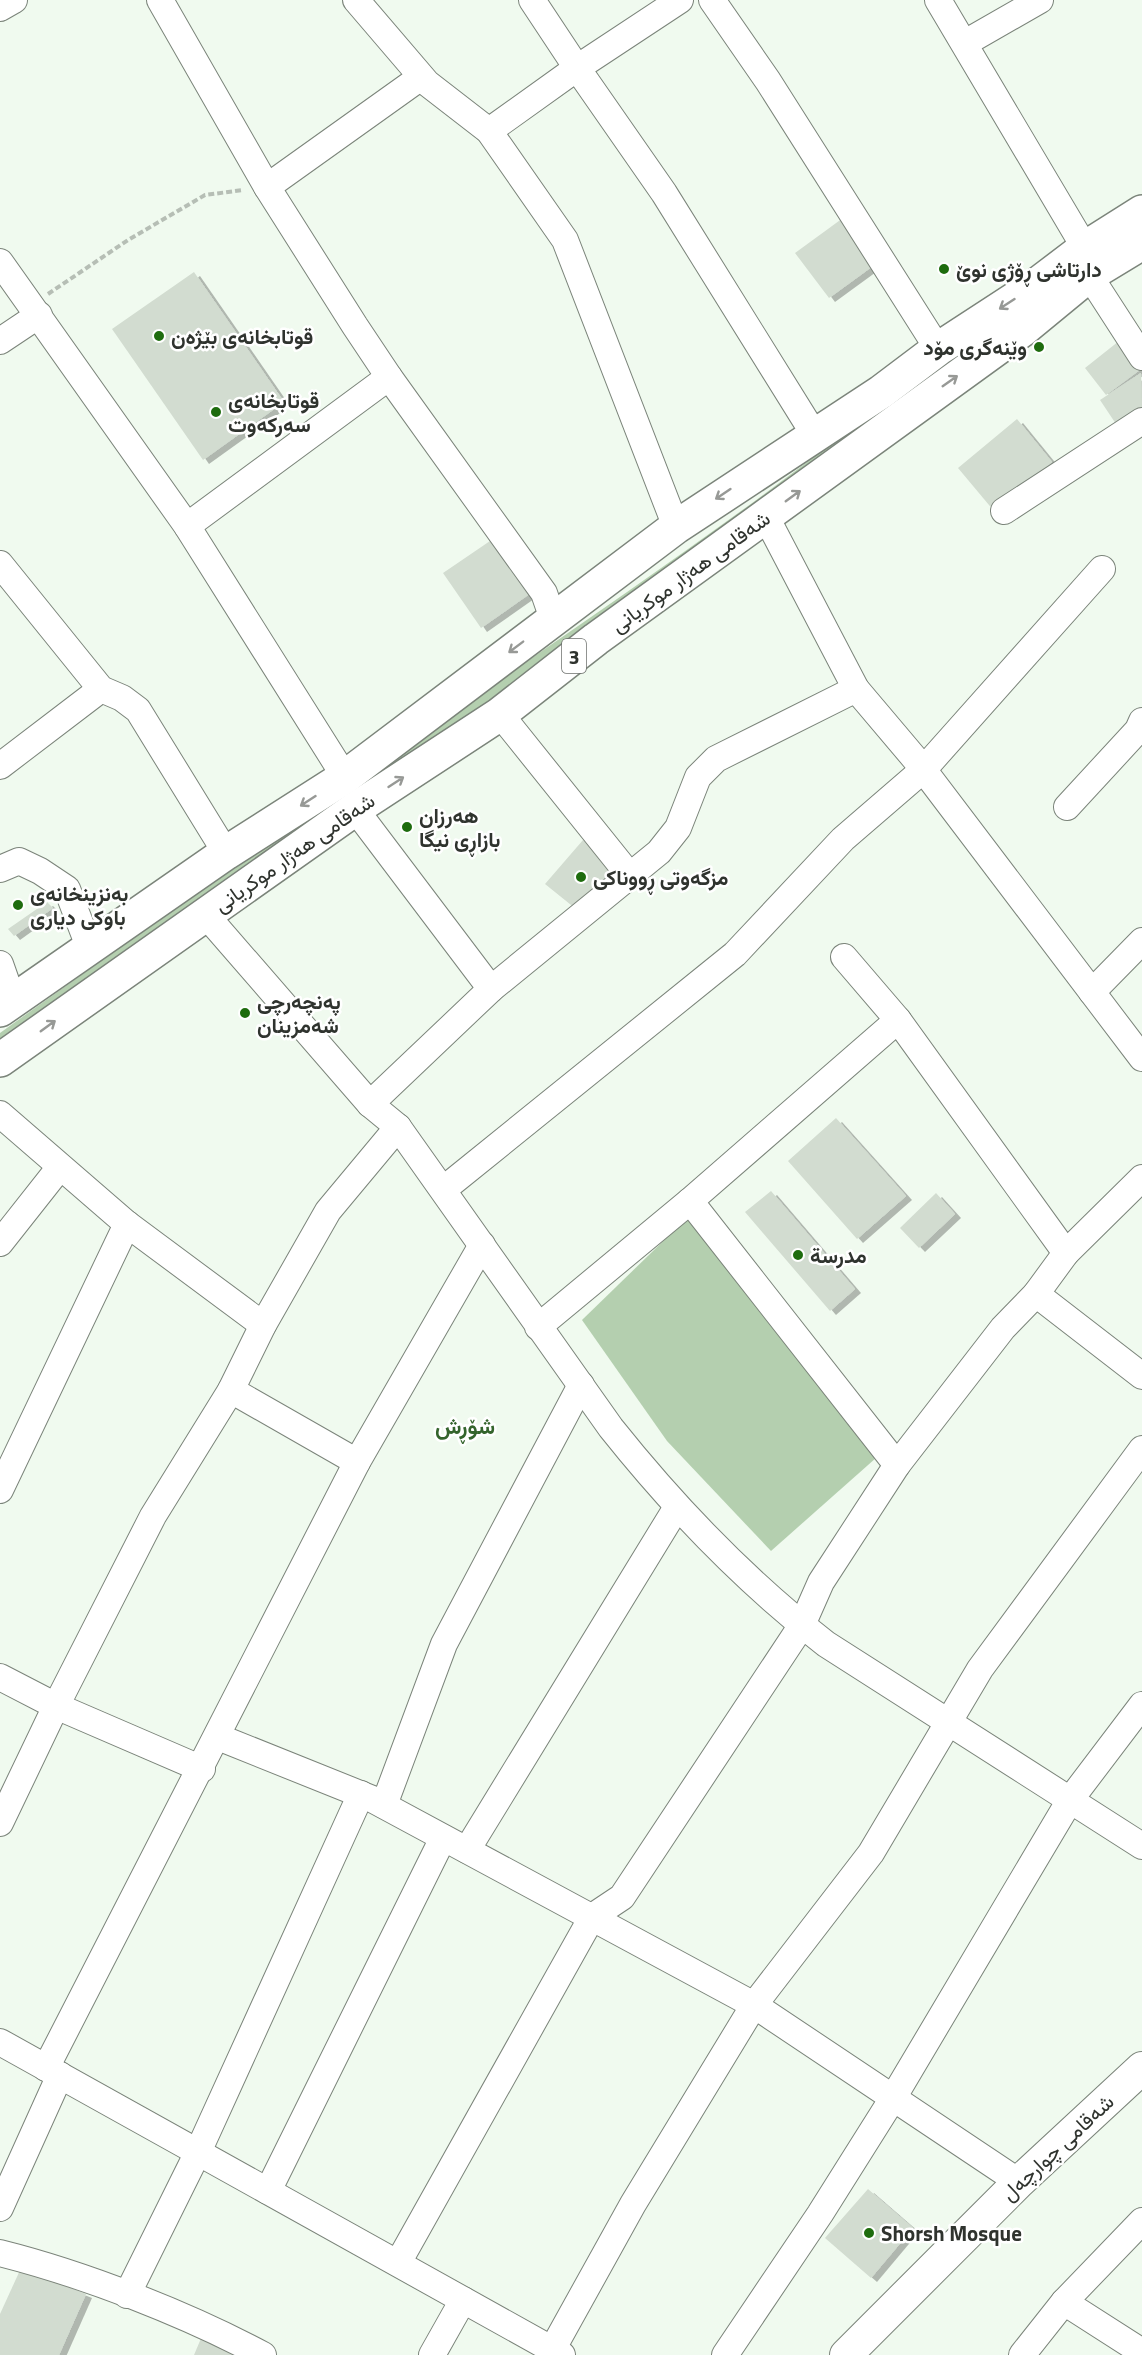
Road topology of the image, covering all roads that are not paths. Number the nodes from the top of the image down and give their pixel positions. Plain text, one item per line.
1 (14, 0) edge
2 (160, 0) edge
3 (356, 0) edge
4 (532, 0) edge
5 (680, 0) edge
6 (712, 0) edge
7 (938, 0) edge
8 (1040, 0) edge
9 (0, 8) edge
10 (964, 43) junction
11 (577, 68) junction
12 (421, 77) junction
13 (489, 131) junction
14 (267, 187) junction
15 (1142, 212) edge
16 (1142, 243) edge
17 (1087, 261) junction
18 (0, 262) edge
19 (35, 310) junction
20 (0, 341) edge
21 (938, 349) junction
22 (1142, 357) edge
23 (389, 377) junction
24 (889, 385) junction
25 (908, 411) junction
26 (1142, 421) edge
27 (825, 427) junction
28 (862, 446) junction
29 (1004, 511) dead end
30 (765, 515) junction
31 (187, 526) junction
32 (676, 526) junction
33 (0, 564) edge
34 (1102, 569) dead end
35 (8, 591) edge
36 (552, 619) junction
37 (101, 689) junction
38 (856, 689) junction
39 (500, 714) junction
40 (1141, 728) edge
41 (0, 766) edge
42 (923, 770) junction
43 (345, 777) junction
44 (1067, 807) dead end
45 (354, 809) junction
46 (226, 854) junction
47 (0, 869) edge
48 (630, 876) junction
49 (205, 914) junction
50 (1142, 941) edge
51 (90, 949) junction
52 (844, 957) dead end
53 (0, 964) edge
54 (490, 989) junction
55 (1092, 992) junction
56 (7, 1006) edge
57 (898, 1020) junction
58 (1142, 1058) edge
59 (0, 1060) edge
60 (370, 1104) junction
61 (0, 1114) edge
62 (398, 1127) junction
63 (60, 1167) junction
64 (1142, 1178) edge
65 (444, 1189) junction
66 (690, 1201) junction
67 (126, 1224) junction
68 (0, 1243) edge
69 (482, 1245) junction
70 (1066, 1253) junction
71 (1036, 1294) junction
72 (263, 1325) junction
73 (538, 1327) junction
74 (1142, 1376) edge
75 (581, 1385) junction
76 (231, 1390) junction
77 (1142, 1449) edge
78 (357, 1462) junction
79 (897, 1465) junction
80 (0, 1490) edge
81 (677, 1507) junction
82 (801, 1625) junction
83 (0, 1677) edge
84 (1142, 1705) edge
85 (56, 1706) junction
86 (949, 1723) junction
87 (218, 1737) junction
88 (202, 1769) junction
89 (373, 1800) junction
90 (1070, 1800) junction
91 (0, 1823) edge
92 (443, 1838) junction
93 (1142, 1846) edge
94 (467, 1850) junction
95 (592, 1917) junction
96 (754, 2005) junction
97 (0, 2042) edge
98 (1142, 2068) edge
99 (53, 2072) junction
100 (893, 2098) junction
101 (198, 2152) junction
102 (7, 2173) edge
103 (1019, 2182) junction
104 (268, 2192) junction
105 (0, 2208) edge
106 (1142, 2221) edge
107 (0, 2253) edge
108 (398, 2263) junction
109 (127, 2295) junction
110 (463, 2300) junction
111 (1064, 2302) junction
112 (557, 2352) edge
113 (1142, 2352) edge
114 (262, 2355) edge
115 (432, 2355) edge
116 (726, 2355) edge
117 (846, 2355) edge
118 (1022, 2355) edge

1 - 9 street
2 - 14 street
3 - 12 street
4 - 11 street
5 - 11 street
6 - 21 street
7 - 10 street
8 - 10 street
10 - 17 street
11 - 13 street
11 - 27 street
12 - 13 street
12 - 14 street
13 - 32 street
14 - 23 street
15 - 17 highway, شەقامی ھەژار موکریانی / 3
16 - 17 highway, شەقامی ھەژار موکریانی / 3
17 -> 21 highway, شەقامی ھەژار موکریانی / 3
17 - 22 street
25 -> 17 highway, شەقامی ھەژار موکریانی / 3
18 - 19 street
19 - 20 street
19 - 31 street
21 - 24 highway, شەقامی ھەژار موکریانی / 3
23 - 31 street
23 - 36 street
24 - 25 highway
24 - 27 highway, شەقامی ھەژار موکریانی / 3
25 - 28 highway, شەقامی ھەژار موکریانی / 3
26 - 29 street
27 - 28 highway
27 -> 32 highway, شەقامی ھەژار موکریانی / 3
30 -> 28 highway, شەقامی ھەژار موکریانی / 3
30 - 38 street
30 - 39 highway, شەقامی ھەژار موکریانی / 3
31 - 43 street
32 - 36 highway, شەقامی ھەژار موکریانی / 3
33 - 35 street
34 - 42 street
35 - 37 street
36 -> 43 highway, شەقامی ھەژار موکریانی / 3
37 - 41 street
37 - 46 street
38 - 42 street
38 - 48 street
45 -> 39 highway, شەقامی ھەژار موکریانی / 3
39 - 48 street
40 - 44 street
42 - 55 street
42 - 65 street
43 -> 46 highway, شەقامی ھەژار موکریانی / 3
45 - 49 highway, شەقامی ھەژار موکریانی / 3
45 - 54 street
46 - 51 highway, شەقامی ھەژار موکریانی / 3
47 - 51 street
48 - 54 street
59 -> 49 highway, شەقامی ھەژار موکریانی / 3
49 - 60 street
50 - 55 street
51 - 56 highway, شەقامی ھەژار موکریانی / 3
52 - 57 street
53 - 56 street
54 - 60 street
55 - 58 street
57 - 66 street
57 - 70 street
60 - 62 street
61 - 63 street
62 - 65 street
62 - 72 street
63 - 67 street
63 - 68 street
64 - 70 street
65 - 69 street
66 - 73 street
66 - 79 street
67 - 72 street
67 - 80 street
69 - 73 street
69 - 78 street
70 - 71 street
71 - 74 street
71 - 79 street
72 - 76 street
73 - 75 street
75 - 81 street
75 - 89 street
76 - 78 street
76 - 85 street
77 - 86 street
78 - 87 street
79 - 82 street
81 - 82 street
81 - 94 street
82 - 86 street
82 - 95 street
83 - 85 street
84 - 90 street
85 - 88 street
85 - 91 street
86 - 90 street
86 - 96 street
87 - 88 street
87 - 89 street
88 - 99 street
89 - 92 street
89 - 101 street
90 - 93 street
90 - 100 street
92 - 94 street
92 - 104 street
94 - 95 street
95 - 96 street
95 - 108 street
96 - 100 street
96 - 112 street
97 - 99 street
98 - 103 main road, شەقامی چوارچەل
99 - 101 street
99 - 102 street
100 - 103 street
100 - 116 street
101 - 104 street
101 - 109 street
102 - 105 street
103 - 117 main road, شەقامی چوارچەل
104 - 108 street
106 - 111 street
107 - 109 street
108 - 110 street
109 - 114 street
110 - 112 street
110 - 115 street
111 - 113 street
111 - 118 street

